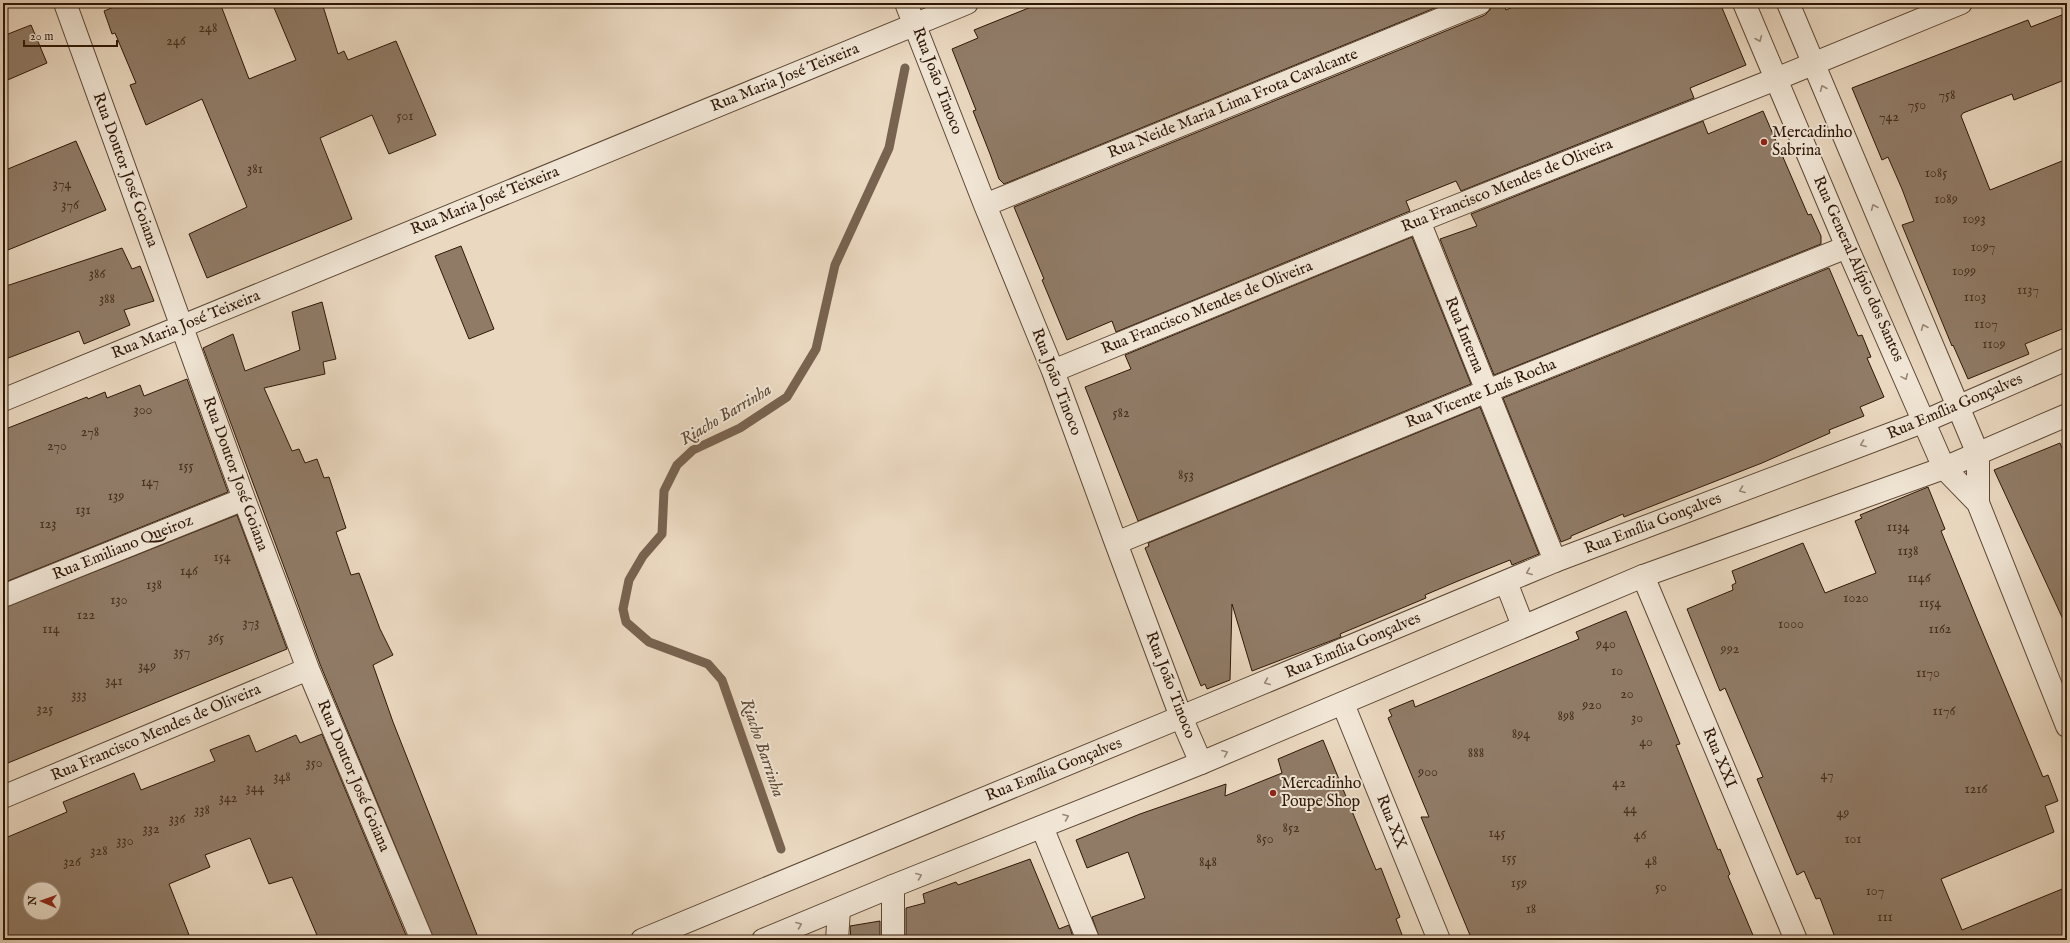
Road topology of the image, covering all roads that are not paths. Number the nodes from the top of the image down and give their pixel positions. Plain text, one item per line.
1 (64, 3) edge
2 (906, 3) edge
3 (967, 3) edge
4 (1480, 3) edge
5 (1744, 3) edge
6 (1788, 3) edge
7 (1961, 3) edge
8 (914, 24) junction
9 (1813, 64) junction
10 (1776, 79) junction
11 (985, 205) junction
12 (1419, 220) junction
13 (1847, 247) junction
14 (181, 327) junction
15 (2067, 359) edge
16 (1053, 371) junction
17 (1487, 391) junction
18 (3, 400) edge
19 (1958, 408) junction
20 (2067, 415) edge
21 (1925, 421) junction
22 (1978, 454) junction
23 (1944, 468) junction
24 (244, 499) junction
25 (1978, 503) junction
26 (1116, 543) junction
27 (1555, 561) junction
28 (1642, 576) junction
29 (1506, 582) junction
30 (3, 596) edge
31 (1523, 626) junction
32 (308, 669) junction
33 (1343, 704) junction
34 (1182, 717) junction
35 (2067, 726) edge
36 (1201, 764) junction
37 (3, 798) edge
38 (1042, 827) junction
39 (893, 886) junction
40 (839, 909) junction
41 (422, 940) edge
42 (642, 940) edge
43 (763, 940) edge
44 (837, 940) edge
45 (893, 940) edge
46 (1088, 940) edge
47 (1439, 940) edge
48 (1796, 940) edge

1 - 14 street, Rua Doutor José Goiana
2 - 8 street, Rua João Tinoco
3 - 8 street, Rua Maria José Teixeira
4 - 11 street, Rua Neide Maria Lima Frota Cavalcante
5 -> 10 street, Rua General Alípio dos Santos
6 - 9 street, Rua General Alípio dos Santos
7 - 9 street, Rua Francisco Mendes de Oliveira
8 - 11 street, Rua João Tinoco
8 - 14 street, Rua Maria José Teixeira
9 - 10 street, Rua Francisco Mendes de Oliveira
19 -> 9 street, Rua General Alípio dos Santos
10 - 12 street, Rua Francisco Mendes de Oliveira
10 - 13 street, Rua General Alípio dos Santos
11 - 16 street, Rua João Tinoco
12 - 16 street, Rua Francisco Mendes de Oliveira
12 - 17 street, Rua Interna
13 - 17 street, Rua Vicente Luís Rocha
13 -> 21 street, Rua General Alípio dos Santos
14 - 18 street, Rua Maria José Teixeira
14 - 24 street, Rua Doutor José Goiana
15 - 19 street, Rua Emília Gonçalves
16 - 26 street, Rua João Tinoco
17 - 26 street, Rua Vicente Luís Rocha
17 - 27 street, Rua Interna
19 - 21 street, Rua Emília Gonçalves
19 - 22 street, Rua General Alípio dos Santos
20 - 22 street
21 - 23 street, Rua General Alípio dos Santos
21 -> 27 street, Rua Emília Gonçalves
22 - 23 street
22 - 25 street, Rua General Alípio dos Santos
23 - 25 street, Rua General Alípio dos Santos
23 - 28 street
24 - 30 street, Rua Emiliano Queiroz
24 - 32 street, Rua Doutor José Goiana
25 - 35 street, Rua General Alípio dos Santos
26 - 34 street, Rua João Tinoco
27 -> 29 street, Rua Emília Gonçalves
28 - 31 street
28 - 48 street, Rua XXI
29 - 31 street
29 -> 34 street, Rua Emília Gonçalves
31 - 33 street
32 - 37 street, Rua Francisco Mendes de Oliveira
32 - 41 street, Rua Doutor José Goiana
36 -> 33 street
33 - 47 street, Rua XX
34 - 36 street, Rua João Tinoco
34 - 42 street, Rua Emília Gonçalves
38 -> 36 street
39 -> 38 street
38 - 46 street
39 - 40 street
39 - 45 street
43 -> 40 street
40 - 44 street

